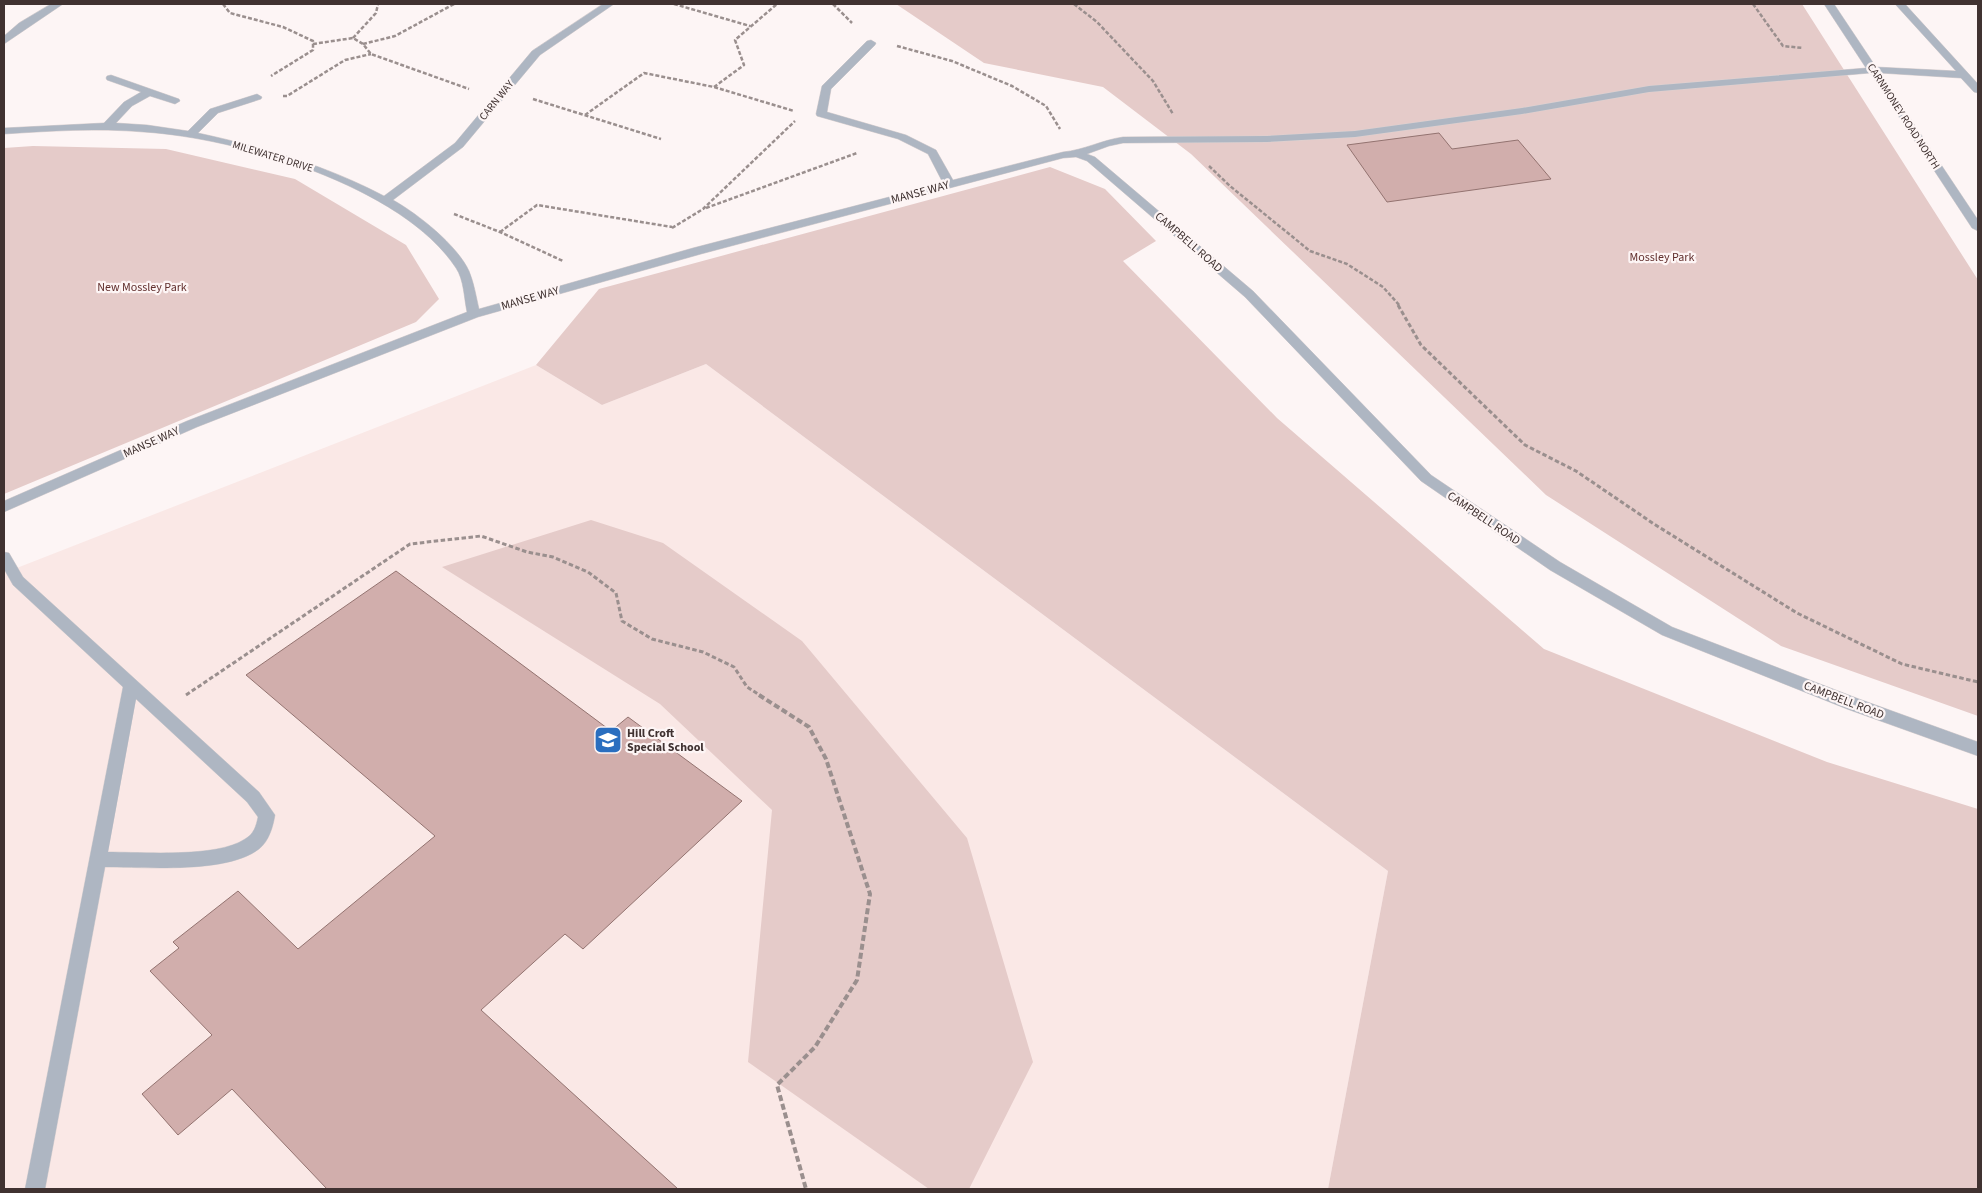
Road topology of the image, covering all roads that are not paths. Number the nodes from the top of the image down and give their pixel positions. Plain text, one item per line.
1 (58, 4) edge
2 (609, 4) edge
3 (1829, 4) edge
4 (1900, 4) edge
5 (4, 40) edge
6 (871, 43) road end
7 (1874, 70) junction
8 (1963, 75) junction
9 (111, 78) dead end
10 (1978, 90) edge
11 (149, 92) junction
12 (257, 97) road end
13 (175, 101) dead end
14 (107, 126) junction
15 (4, 131) edge
16 (192, 133) junction
17 (1077, 154) junction
18 (949, 184) junction
19 (386, 200) junction
20 (1978, 228) edge
21 (474, 314) junction
22 (4, 507) edge
23 (4, 557) edge
24 (131, 686) junction
25 (1978, 749) edge
26 (98, 860) junction
27 (36, 1189) edge

1 - 5 street
2 - 19 street, CARN WAY
3 - 7 street, CARNMONEY ROAD NORTH
4 - 8 street
6 - 18 street
7 - 8 street, MANSE WAY
7 - 17 street, MANSE WAY
7 - 20 street, CARNMONEY ROAD NORTH
8 - 10 street
9 - 11 street
11 - 13 street
11 - 14 street
12 - 16 street
14 - 15 street, MILEWATER DRIVE
14 - 16 street, MILEWATER DRIVE
16 - 19 street, MILEWATER DRIVE
17 - 18 street, MANSE WAY
17 - 25 street, CAMPBELL ROAD
18 - 21 street, MANSE WAY
19 - 21 street, MILEWATER DRIVE
21 - 22 street, MANSE WAY
23 - 24 street
24 - 26 street
24 - 26 street
26 - 27 street

